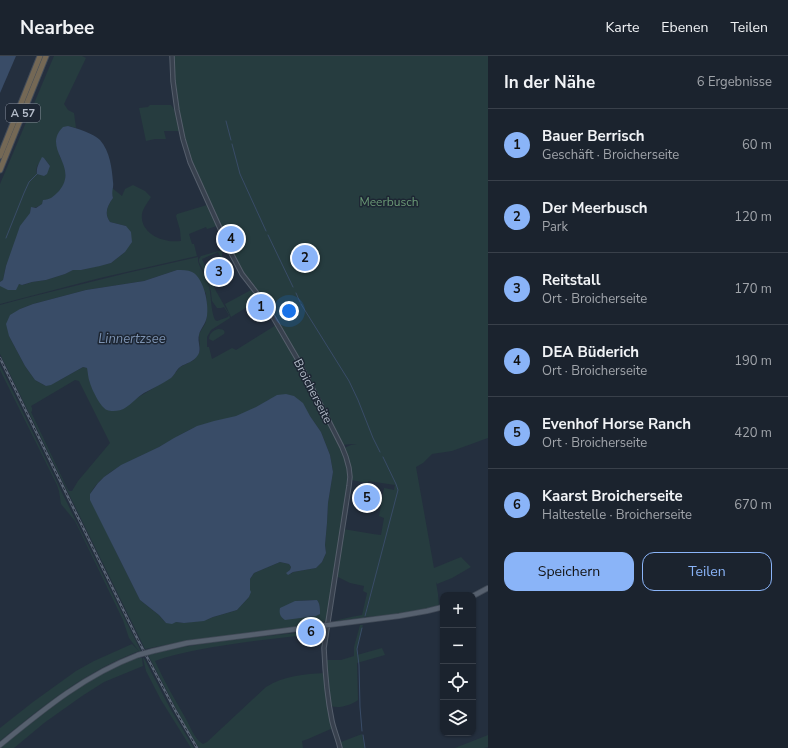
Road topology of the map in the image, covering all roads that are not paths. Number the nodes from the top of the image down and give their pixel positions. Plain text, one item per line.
1 (40, 56) edge
2 (46, 56) edge
3 (172, 56) edge
4 (0, 156) edge
5 (0, 170) edge
6 (488, 588) edge
7 (476, 594) edge
8 (440, 608) edge
9 (327, 626) junction
10 (0, 744) edge
11 (340, 748) edge

1 - 4 highway, A 57
2 - 5 highway, A 57
3 - 9 street, Broicherseite
6 - 7 main road
8 - 9 main road
9 - 10 main road, bridge
9 - 11 street, Broicherseite

